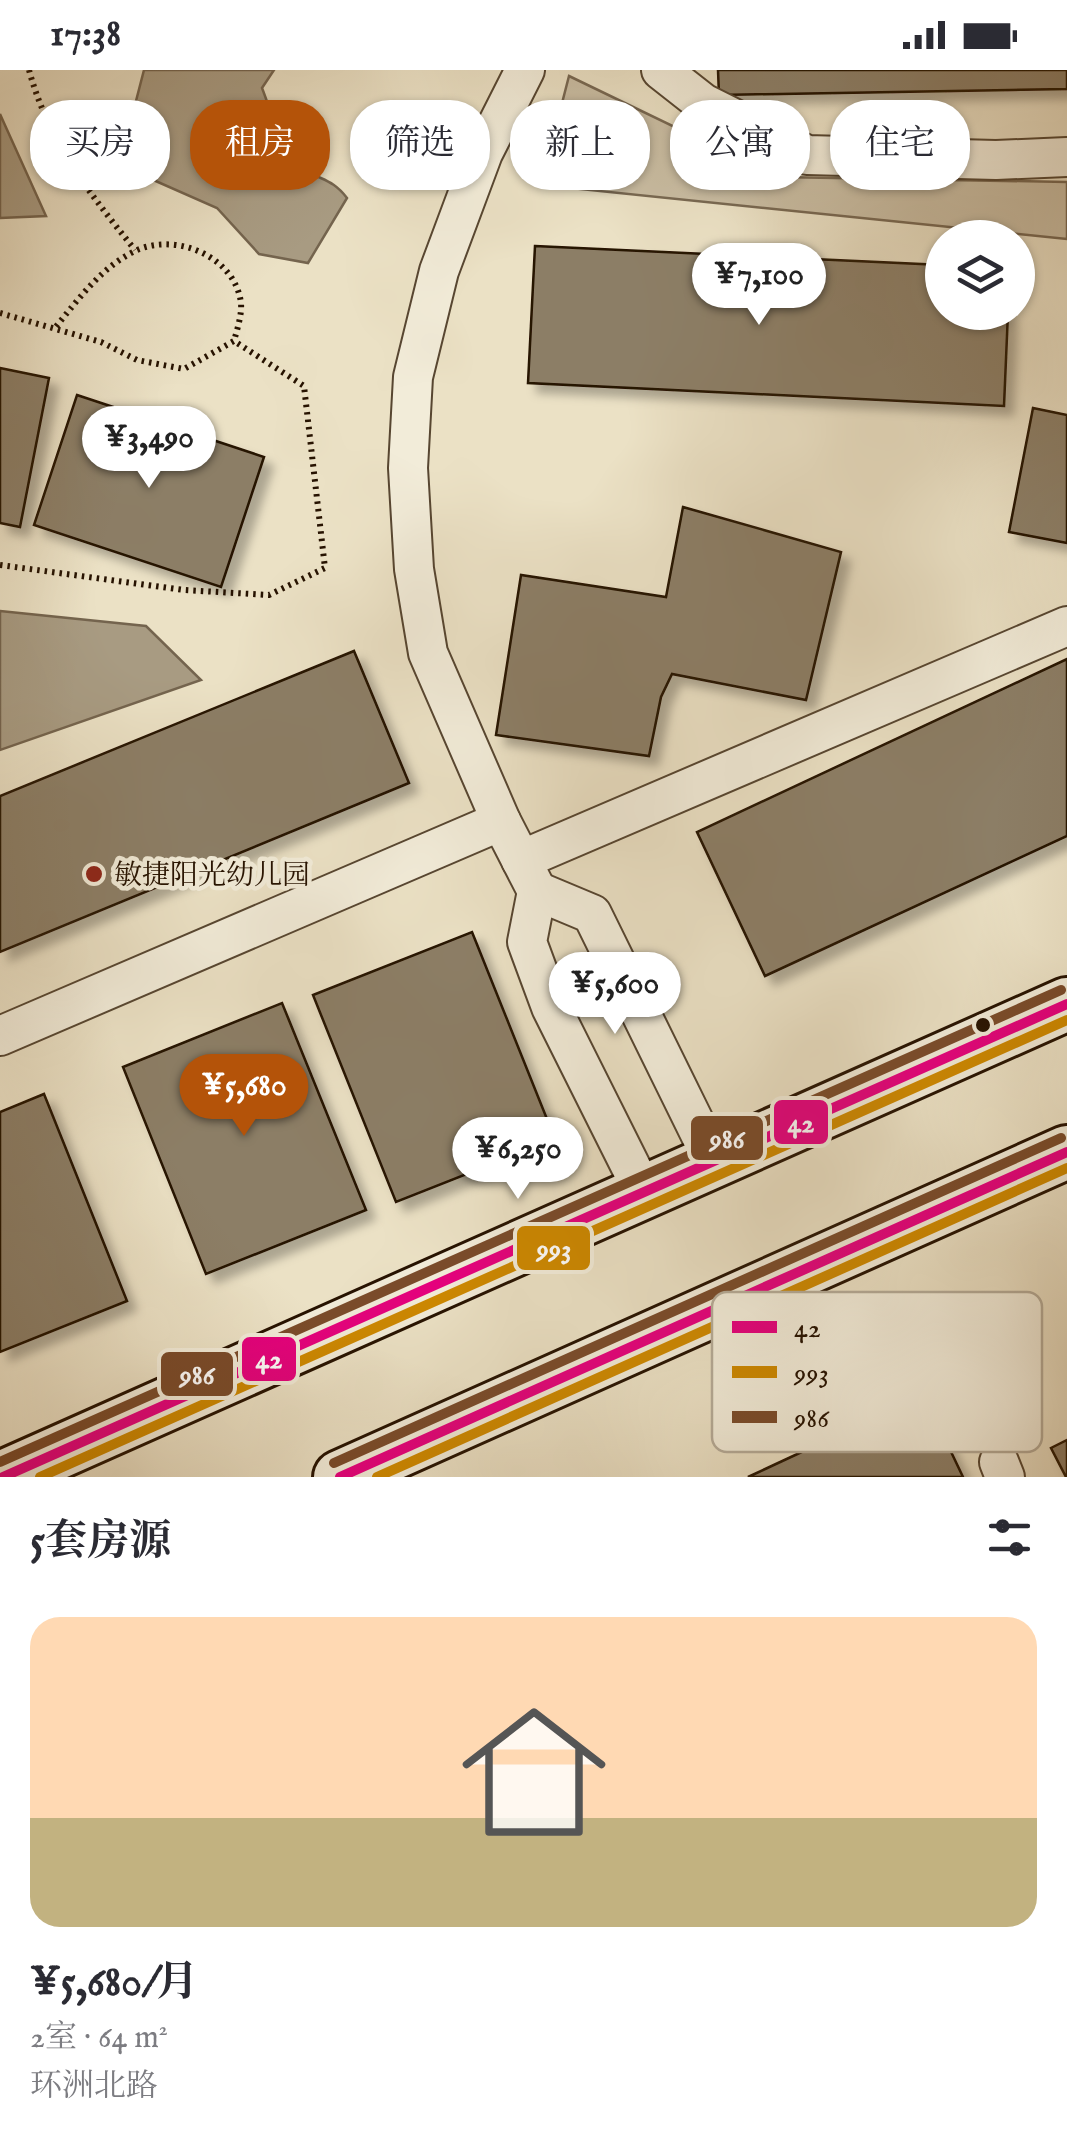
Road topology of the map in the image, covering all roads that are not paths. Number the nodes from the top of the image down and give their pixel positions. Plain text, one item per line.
1 (525, 70) edge
2 (661, 70) edge
3 (1067, 157) edge
4 (1067, 626) edge
5 (501, 821) junction
6 (529, 876) junction
7 (1067, 1004) edge
8 (0, 1036) edge
9 (1067, 1152) edge
10 (713, 1160) junction
11 (643, 1191) junction
12 (754, 1292) edge
13 (712, 1311) edge
14 (3, 1477) edge
15 (340, 1477) edge

1 - 5 street
2 - 3 street
4 - 6 street
5 - 6 street
5 - 8 street
6 - 10 street
6 - 11 street
7 - 10 main road
9 - 12 main road
10 - 11 main road
11 - 14 main road
13 - 15 main road

